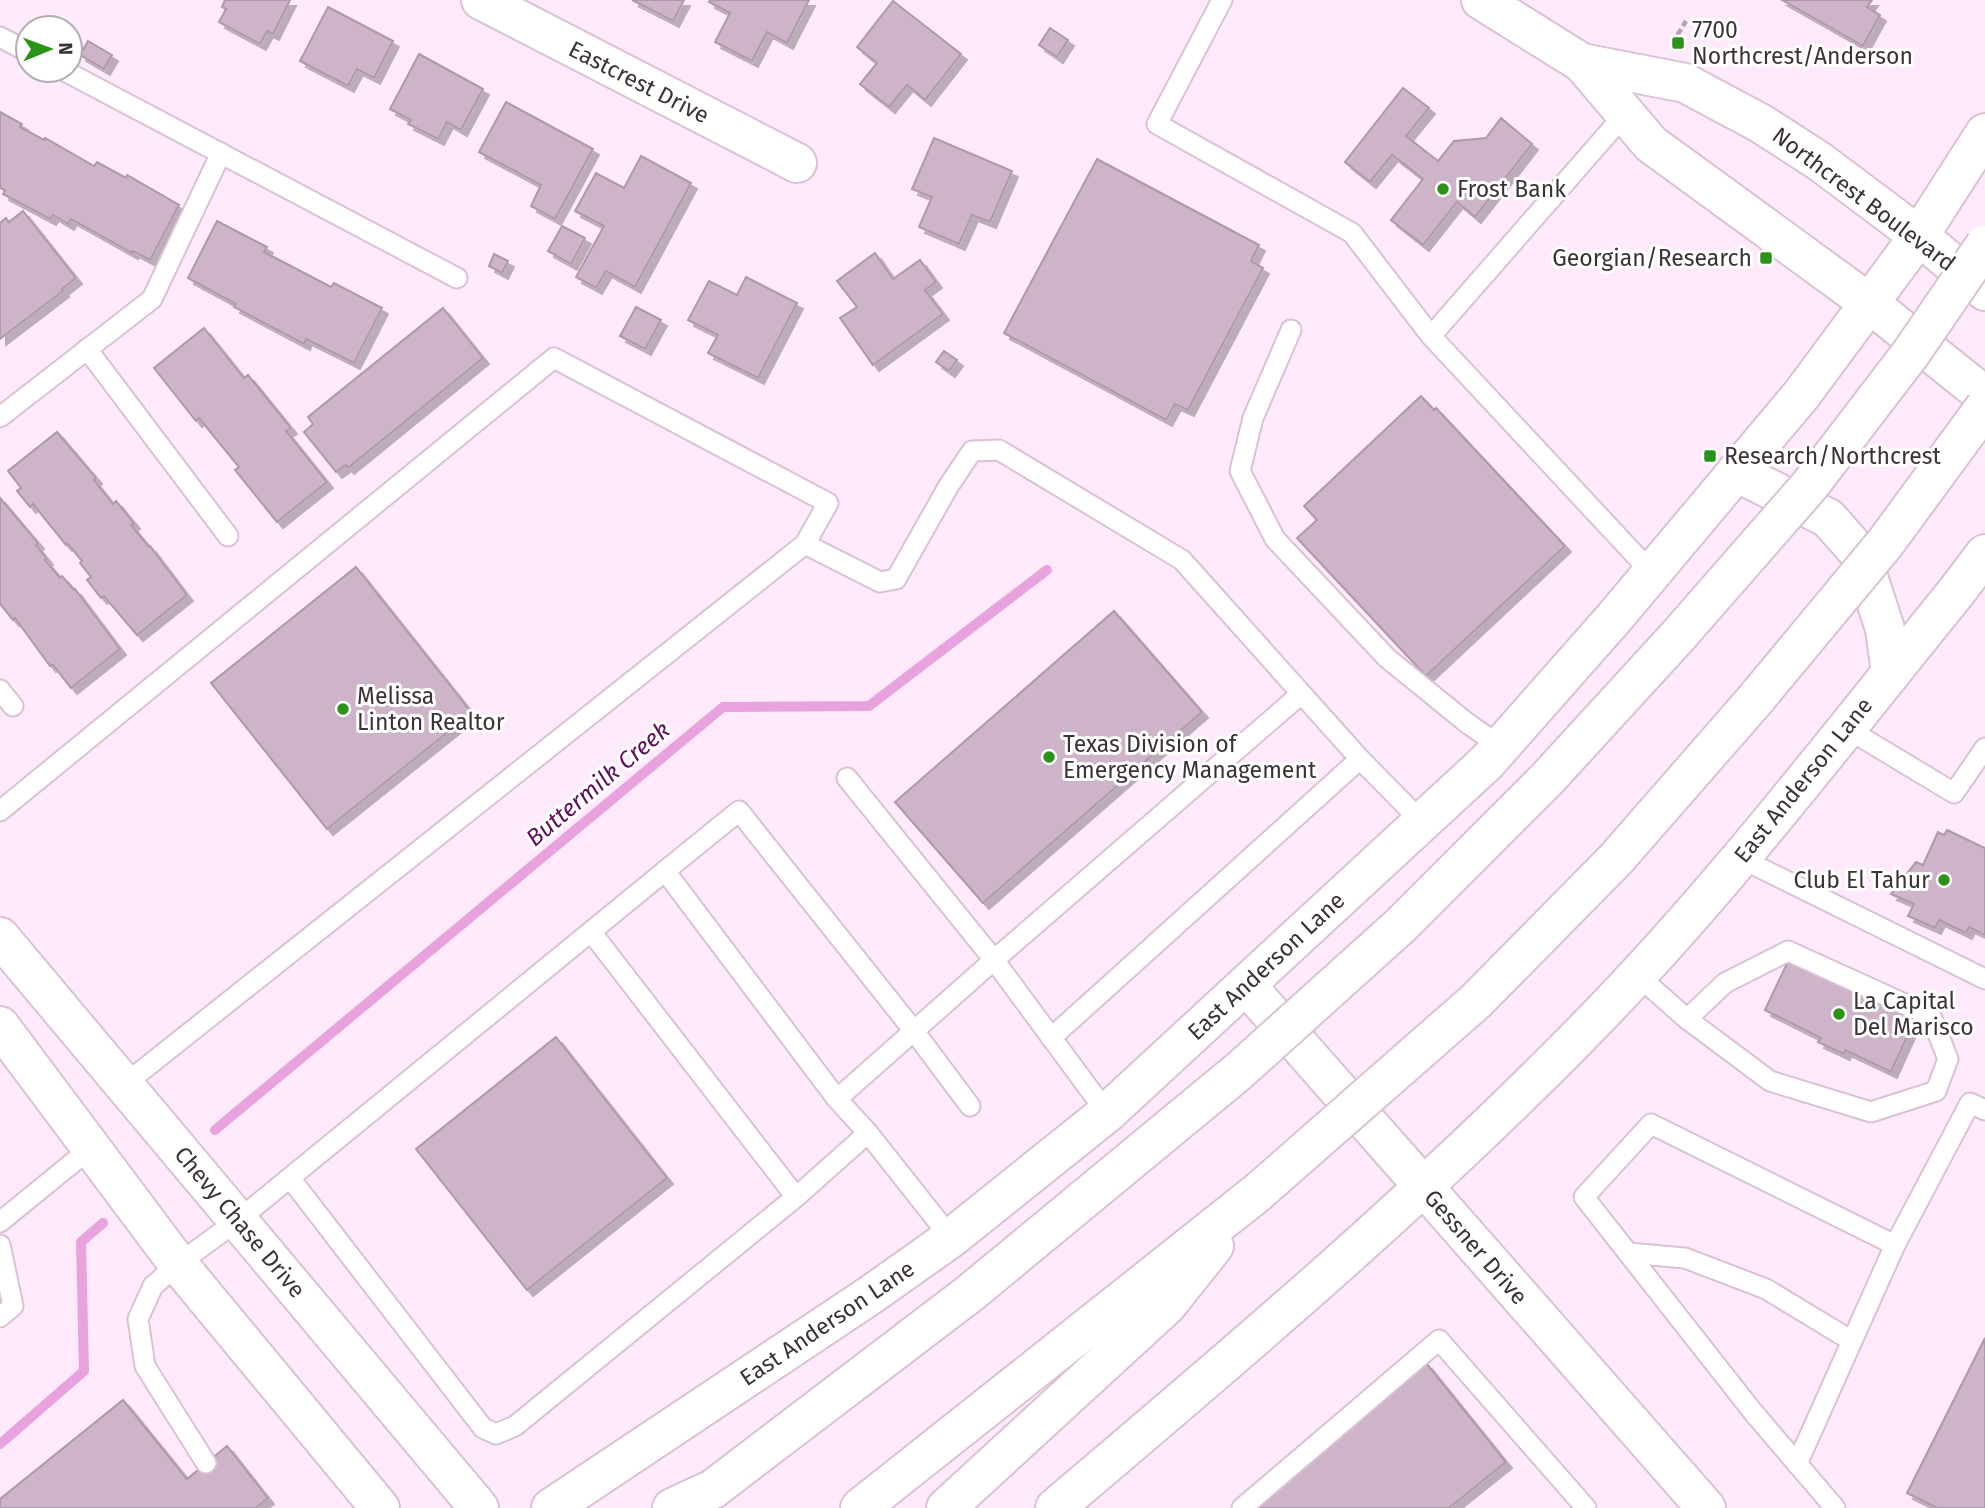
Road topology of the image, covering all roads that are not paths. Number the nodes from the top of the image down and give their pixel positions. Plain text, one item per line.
1 (481, 0) edge
2 (1222, 0) edge
3 (1481, 0) edge
4 (1582, 63) junction
5 (84, 81) edge
6 (1625, 114) junction
7 (1985, 133) edge
8 (221, 153) junction
9 (797, 163) dead end
10 (1919, 236) junction
11 (1985, 245) edge
12 (457, 278) dead end
13 (1985, 291) edge
14 (1869, 303) junction
15 (1291, 330) dead end
16 (1431, 336) junction
17 (87, 349) junction
18 (1985, 396) edge
19 (1985, 407) edge
20 (0, 418) edge
21 (1736, 472) junction
22 (228, 536) dead end
23 (805, 544) junction
24 (1985, 554) edge
25 (1652, 573) junction
26 (1891, 673) junction
27 (0, 690) edge
28 (1301, 694) junction
29 (13, 706) dead end
30 (1846, 728) junction
31 (1500, 746) junction
32 (1985, 748) edge
33 (1360, 759) junction
34 (847, 778) dead end
35 (0, 811) edge
36 (1422, 822) junction
37 (1740, 858) junction
38 (665, 871) junction
39 (592, 933) junction
40 (0, 937) edge
41 (995, 960) junction
42 (1637, 975) junction
43 (1985, 979) edge
44 (1246, 985) junction
45 (1687, 1019) junction
46 (0, 1026) edge
47 (914, 1031) junction
48 (1051, 1038) junction
49 (125, 1084) junction
50 (837, 1099) junction
51 (970, 1106) dead end
52 (1985, 1110) edge
53 (1107, 1113) junction
54 (868, 1133) junction
55 (92, 1147) junction
56 (290, 1178) junction
57 (1424, 1187) junction
58 (1257, 1193) junction
59 (796, 1197) junction
60 (237, 1221) junction
61 (0, 1222) edge
62 (951, 1238) junction
63 (0, 1245) edge
64 (1895, 1245) junction
65 (1628, 1253) junction
66 (178, 1264) junction
67 (0, 1317) edge
68 (1852, 1341) junction
69 (206, 1463) dead end
70 (1797, 1464) junction
71 (702, 1498) edge
72 (380, 1508) edge
73 (479, 1508) edge
74 (551, 1508) edge
75 (672, 1508) edge
76 (860, 1508) edge
77 (946, 1508) edge
78 (1055, 1508) edge
79 (1242, 1508) edge
80 (1586, 1508) edge
81 (1706, 1508) edge
82 (1835, 1508) edge

1 - 9 main road, Eastcrest Drive
2 - 16 lane
3 - 4 main road, Northcrest Boulevard
4 - 6 main road, Northcrest Boulevard
4 - 10 main road, Northcrest Boulevard
5 - 8 lane
6 - 14 main road, Northcrest Boulevard
6 - 16 lane
7 - 10 main road, East Anderson Lane
8 - 12 lane
8 - 17 lane
10 - 13 main road, Northcrest Boulevard
10 - 14 main road, East Anderson Lane
11 - 71 main road, bridge
14 - 18 main road, Northcrest Boulevard
14 - 21 main road, East Anderson Lane
15 - 31 lane
16 - 25 lane
17 - 20 lane
17 - 22 lane
19 - 58 main road, bridge
21 - 25 main road, East Anderson Lane
21 - 26 main road
23 - 28 lane
23 - 35 lane
23 - 49 lane
24 - 26 main road, East Anderson Lane
25 - 31 main road, East Anderson Lane
26 - 30 main road, East Anderson Lane
27 - 29 lane
28 - 33 lane
28 - 41 lane
30 - 32 lane
30 - 37 main road, East Anderson Lane
31 - 36 main road, East Anderson Lane
33 - 36 lane
33 - 48 lane
34 - 41 lane
36 - 44 main road, East Anderson Lane
37 - 42 main road, East Anderson Lane
37 - 43 lane
38 - 39 lane
38 - 47 lane
38 - 50 lane
39 - 56 lane
39 - 59 lane
40 - 49 main road, Chevy Chase Drive
41 - 47 lane
41 - 48 lane
42 - 45 lane
42 - 57 main road, East Anderson Lane
44 - 53 main road, East Anderson Lane
44 - 57 main road, Gessner Drive
45 - 45 lane
46 - 55 main road
47 - 50 lane
47 - 51 lane
48 - 53 lane
49 - 60 main road, Chevy Chase Drive
50 - 54 lane
52 - 64 lane
53 - 62 main road, East Anderson Lane
54 - 59 lane
54 - 62 lane
55 - 61 lane
55 - 66 main road
56 - 59 lane
56 - 60 lane
57 - 78 main road, East Anderson Lane
57 - 81 main road, Gessner Drive
58 - 76 main road
58 - 77 main road
60 - 66 lane
60 - 73 main road, Chevy Chase Drive
62 - 74 main road, East Anderson Lane
63 - 67 lane
64 - 65 lane
64 - 68 lane
65 - 68 lane
65 - 70 lane
66 - 69 lane
66 - 72 main road
68 - 70 lane
70 - 82 lane
71 - 75 main road
79 - 80 lane

